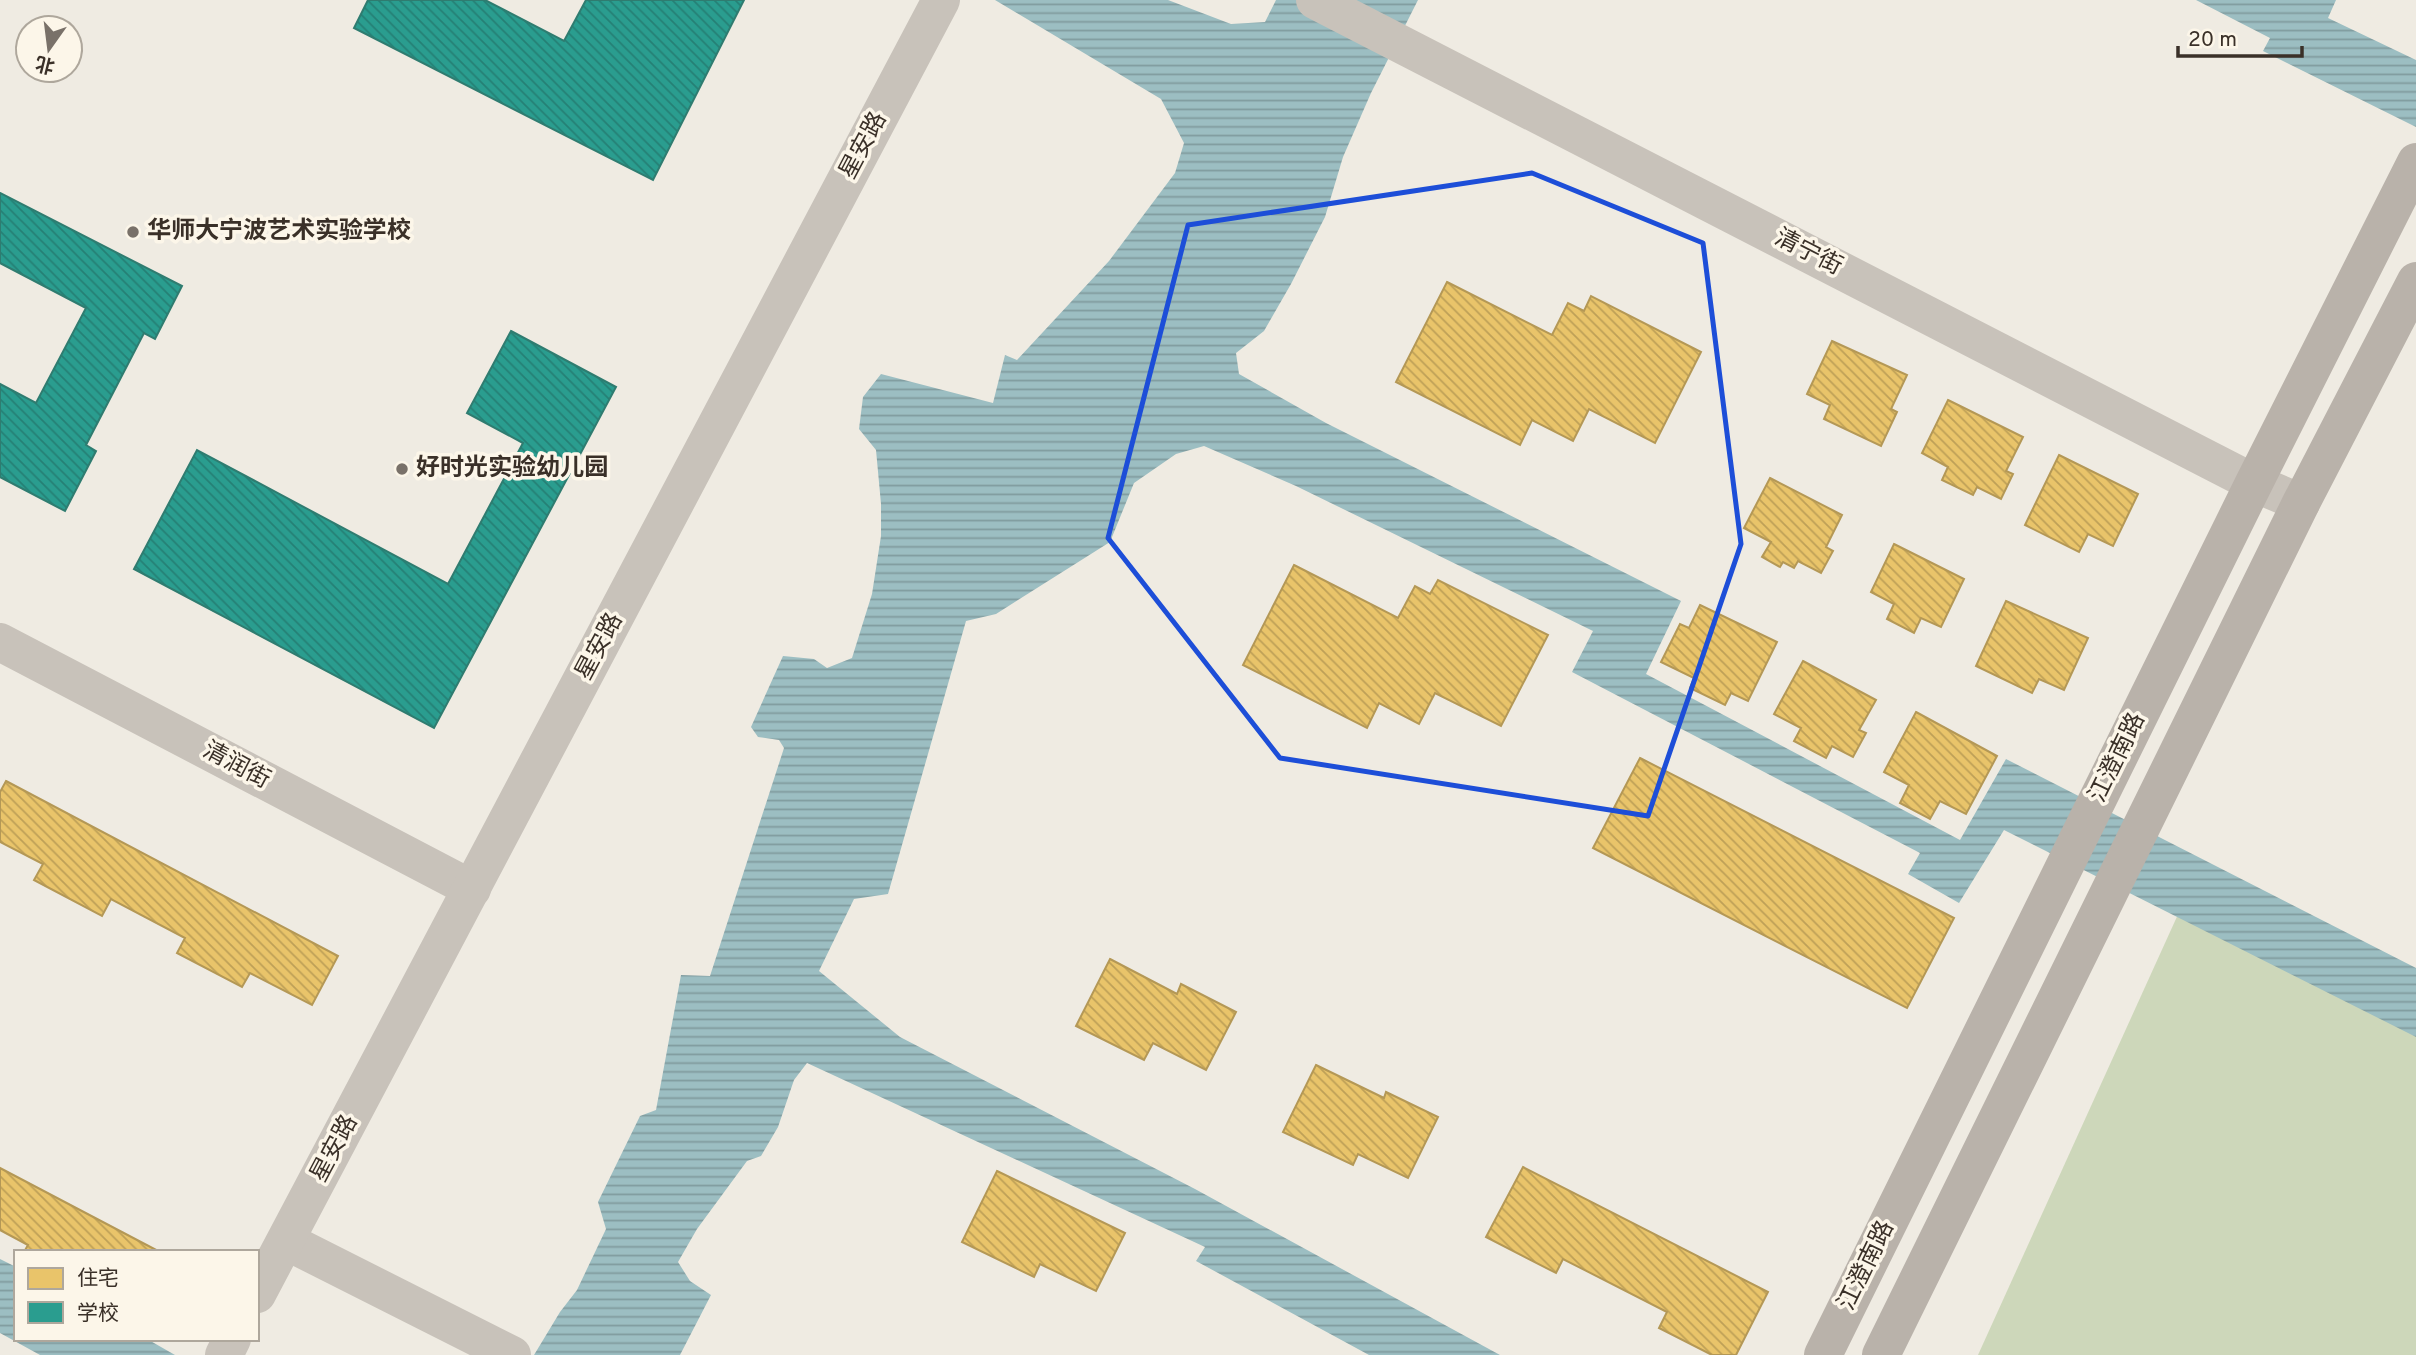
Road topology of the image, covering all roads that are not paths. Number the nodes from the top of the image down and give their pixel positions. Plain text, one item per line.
1 (941, 0) edge
2 (1315, 0) edge
3 (2416, 162) edge
4 (2416, 281) edge
5 (2254, 483) junction
6 (2301, 503) junction
7 (0, 642) edge
8 (472, 889) junction
9 (286, 1241) junction
10 (259, 1290) edge
11 (510, 1354) edge
12 (1823, 1355) edge
13 (1881, 1355) edge

1 - 8 street, 星安路
2 - 5 street, 清宁街
3 - 5 main road, 江澄南路
4 - 6 main road
5 - 6 street, 清宁街
5 - 12 main road, 江澄南路
6 - 13 main road
7 - 8 street, 清润街
8 - 9 street, 星安路
9 - 10 street, 星安路
9 - 11 street

